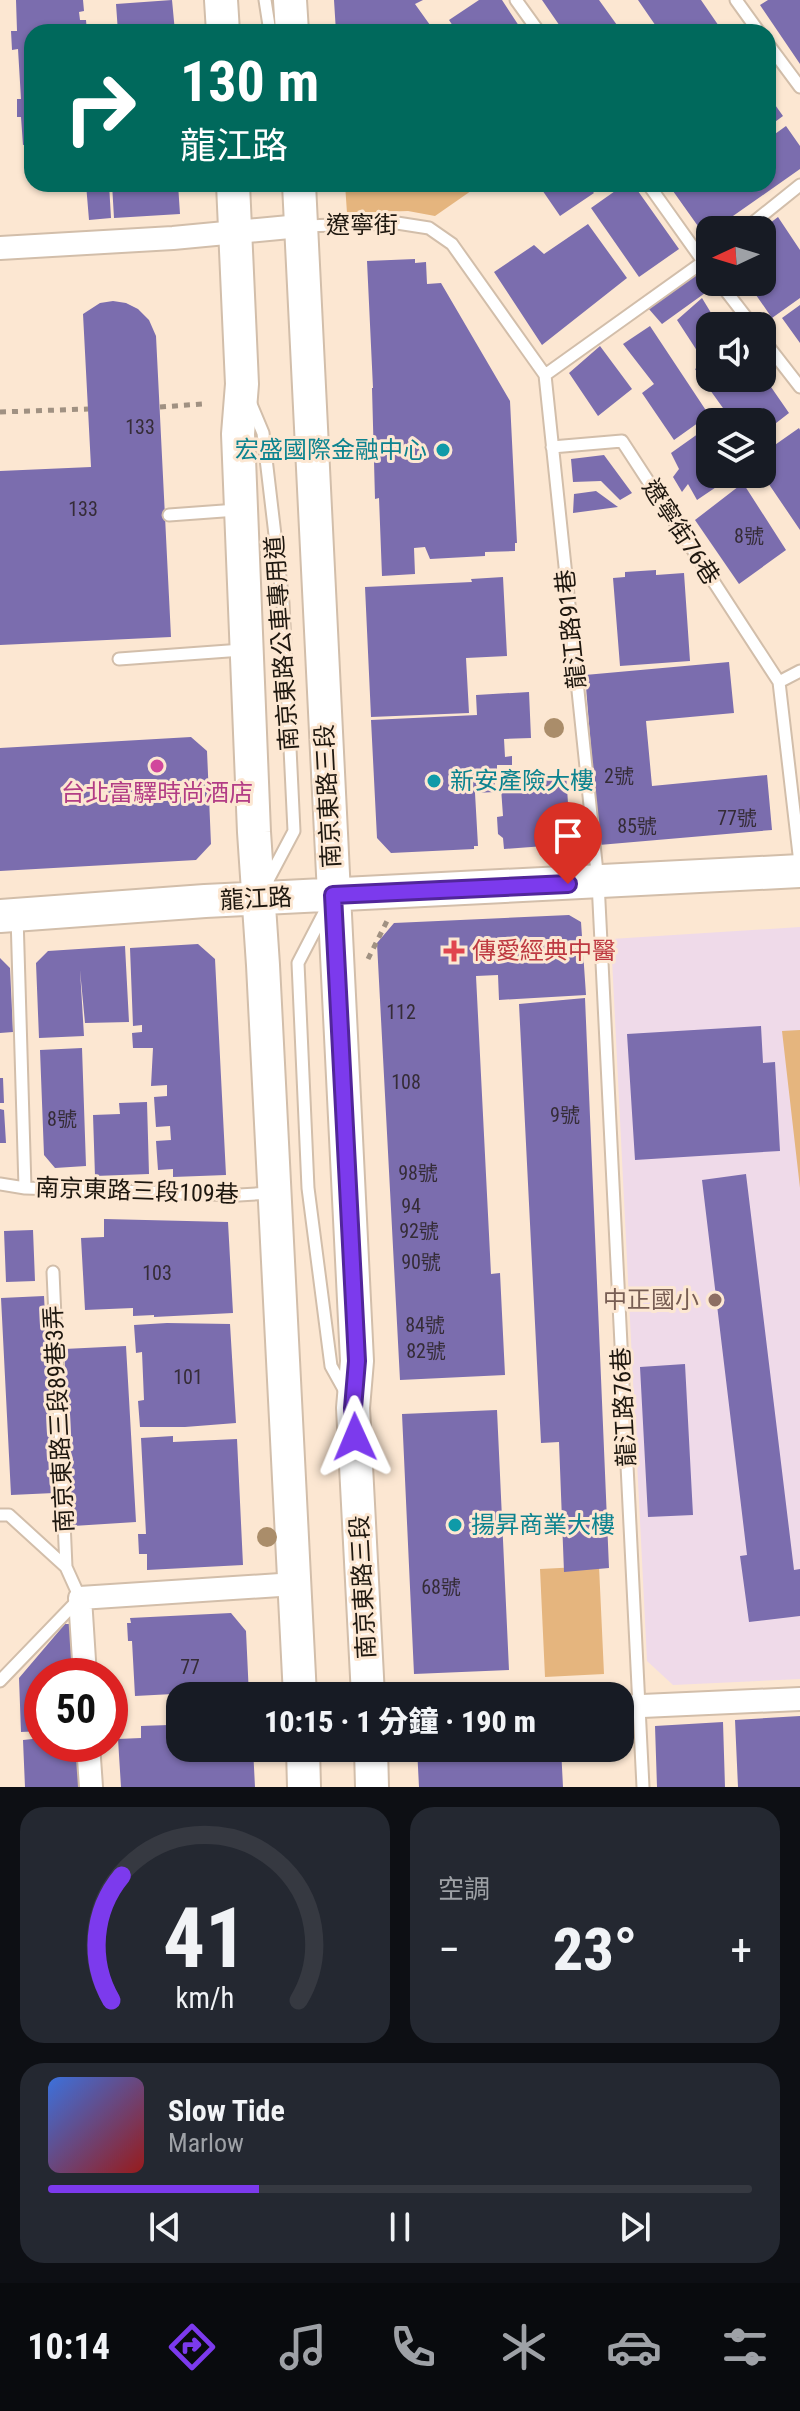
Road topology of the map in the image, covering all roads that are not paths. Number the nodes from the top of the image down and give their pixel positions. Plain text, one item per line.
1 (221, 0) edge
2 (265, 0) edge
3 (290, 0) edge
4 (516, 0) edge
5 (736, 0) edge
6 (222, 24) edge
7 (269, 24) edge
8 (292, 24) edge
9 (533, 24) edge
10 (753, 24) edge
11 (776, 55) edge
12 (800, 87) edge
13 (800, 185) edge
14 (233, 192) edge
15 (299, 192) edge
16 (654, 192) edge
17 (761, 216) edge
18 (300, 226) junction
19 (236, 233) junction
20 (0, 248) edge
21 (696, 248) edge
22 (696, 272) edge
23 (730, 296) edge
24 (742, 312) edge
25 (776, 356) edge
26 (545, 375) junction
27 (242, 384) junction
28 (800, 387) edge
29 (552, 447) junction
30 (241, 510) junction
31 (169, 515) dead end
32 (247, 650) junction
33 (119, 659) dead end
34 (800, 671) edge
35 (779, 682) junction
36 (800, 863) edge
37 (800, 871) edge
38 (598, 882) junction
39 (333, 895) junction
40 (259, 899) junction
41 (9, 916) edge
42 (0, 1184) edge
43 (25, 1188) junction
44 (274, 1192) junction
45 (53, 1272) dead end
46 (0, 1515) edge
47 (66, 1567) junction
48 (295, 1584) junction
49 (80, 1598) junction
50 (84, 1658) edge
51 (0, 1681) edge
52 (299, 1682) edge
53 (367, 1682) edge
54 (629, 1682) edge
55 (800, 1699) edge
56 (634, 1707) edge
57 (634, 1732) edge
58 (89, 1762) edge
59 (303, 1762) edge
60 (371, 1762) edge
61 (91, 1787) edge
62 (304, 1787) edge
63 (372, 1787) edge
64 (643, 1787) edge

1 - 6 main road
2 - 7 lane
3 - 8 main road
4 - 9 lane
5 - 10 lane
11 - 12 lane
13 - 17 lane
14 - 19 main road
15 - 18 main road, 南京東路三段
16 - 21 lane
18 - 19 street, 遼寧街
18 - 26 lane, 遼寧街
18 - 39 main road, 南京東路三段
19 - 20 street, 遼寧街
19 - 27 main road
22 - 26 lane
23 - 24 lane
25 - 28 lane
26 - 29 lane, 龍江路91巷
27 - 30 main road
27 - 40 lane, 南京東路公車專用道
29 - 35 lane, 遼寧街76巷
29 - 38 lane, 龍江路91巷
30 - 31 lane
30 - 32 main road
32 - 33 lane
32 - 40 main road
34 - 35 lane
35 - 36 lane
37 - 38 main road, 龍江路
38 - 39 main road, 龍江路
38 - 54 lane, 龍江路76巷
39 - 40 main road, 龍江路
39 - 53 main road, 南京東路三段
40 - 41 main road, 龍江路
40 - 44 main road
41 - 43 lane
42 - 43 lane, 南京東路三段109巷
43 - 44 lane, 南京東路三段109巷
44 - 48 main road
45 - 47 lane, 南京東路三段89巷3弄
46 - 47 lane
47 - 49 lane
48 - 49 street
48 - 52 main road
49 - 50 street
49 - 51 lane
55 - 56 street
57 - 64 lane, 龍江路76巷
58 - 61 street
59 - 62 main road
60 - 63 main road

